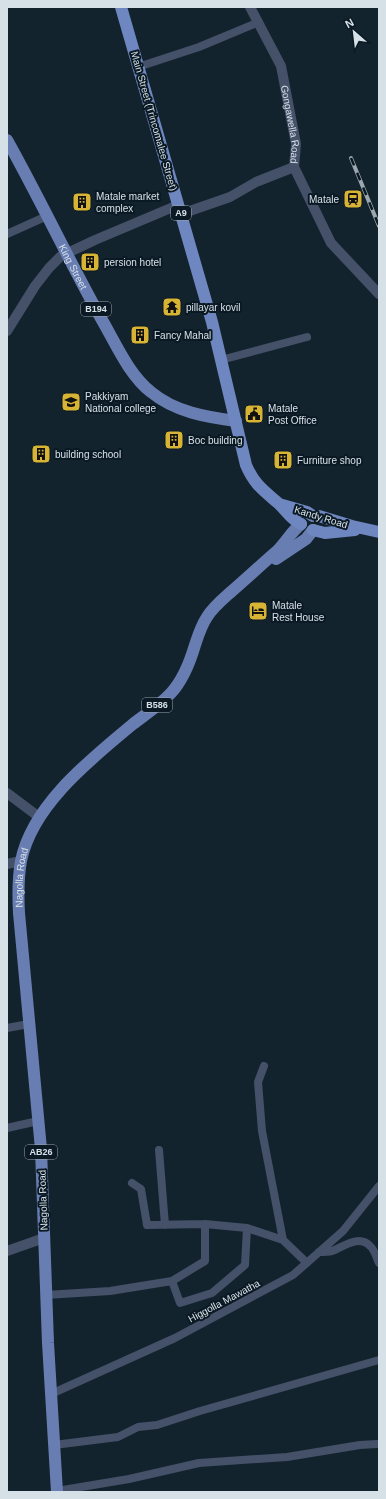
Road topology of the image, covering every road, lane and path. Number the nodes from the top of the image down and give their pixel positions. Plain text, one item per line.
1 (121, 7) edge
2 (250, 7) edge
3 (259, 22) junction
4 (138, 67) junction
5 (7, 140) edge
6 (294, 167) junction
7 (180, 210) junction
8 (48, 216) junction
9 (7, 234) edge
10 (66, 253) junction
11 (379, 294) edge
12 (7, 331) edge
13 (307, 337) dead end
14 (221, 360) junction
15 (236, 421) junction
16 (278, 503) junction
17 (312, 516) junction
18 (301, 524) junction
19 (365, 529) junction
20 (313, 530) junction
21 (379, 532) edge
22 (249, 575) junction
23 (7, 793) edge
24 (39, 817) junction
25 (21, 861) junction
26 (7, 864) edge
27 (29, 1024) junction
28 (7, 1028) edge
29 (264, 1066) dead end
30 (38, 1121) junction
31 (7, 1128) edge
32 (159, 1150) dead end
33 (132, 1183) dead end
34 (379, 1187) edge
35 (205, 1224) junction
36 (165, 1225) junction
37 (247, 1228) junction
38 (44, 1238) junction
39 (283, 1240) junction
40 (7, 1251) edge
41 (319, 1252) junction
42 (307, 1263) junction
43 (379, 1263) edge
44 (172, 1281) junction
45 (46, 1295) junction
46 (379, 1360) edge
47 (51, 1394) junction
48 (377, 1444) dead end
49 (54, 1445) junction
50 (57, 1492) edge

1 - 4 highway, Main Street (Trincomalee Street) / A9
2 - 3 street, Gongawella Road
3 - 4 street
3 - 6 street, Gongawella Road
4 - 7 highway, Main Street (Trincomalee Street) / A9
5 - 8 main road, King Street / B194
6 - 7 street
6 - 11 street, Gongawella Road
7 - 10 street
7 - 14 highway, Main Street (Trincomalee Street) / A9
8 - 9 street
8 - 10 main road, King Street / B194
10 - 12 street
10 - 15 main road, King Street / B194
13 - 14 street
14 - 15 highway, Main Street (Trincomalee Street) / A9
15 - 16 highway, Kandy Road / A9
16 - 17 highway, Kandy Road / A9
16 - 18 highway, Kandy Road / A9
17 - 18 highway
17 - 19 highway, Kandy Road / A9
17 - 20 highway
18 - 20 highway
18 - 22 main road, B586
19 - 20 highway, Kandy Road / A9
19 - 21 highway, Kandy Road / A9
20 - 22 main road, B586
22 - 24 main road, B586
23 - 24 street
24 - 25 main road, Nagolla Road / AB26
25 - 26 street
25 - 27 main road, Nagolla Road / AB26
27 - 28 street
27 - 30 main road, Nagolla Road / AB26
29 - 39 street
30 - 31 street
30 - 38 main road, Nagolla Road / AB26
32 - 36 street
33 - 36 street
34 - 41 street, Higgolla Mawatha
35 - 36 street
35 - 37 street
35 - 44 street
37 - 39 street
37 - 44 street
38 - 40 street
38 - 45 main road, Nagolla Road / AB26
39 - 42 street
41 - 42 street, Higgolla Mawatha
41 - 43 street
42 - 47 street, Higgolla Mawatha
44 - 45 street
45 - 47 main road, Nagolla Road / AB26
46 - 49 street
47 - 49 main road, Nagolla Road / AB26
48 - 50 street
49 - 50 main road, Nagolla Road / AB26

